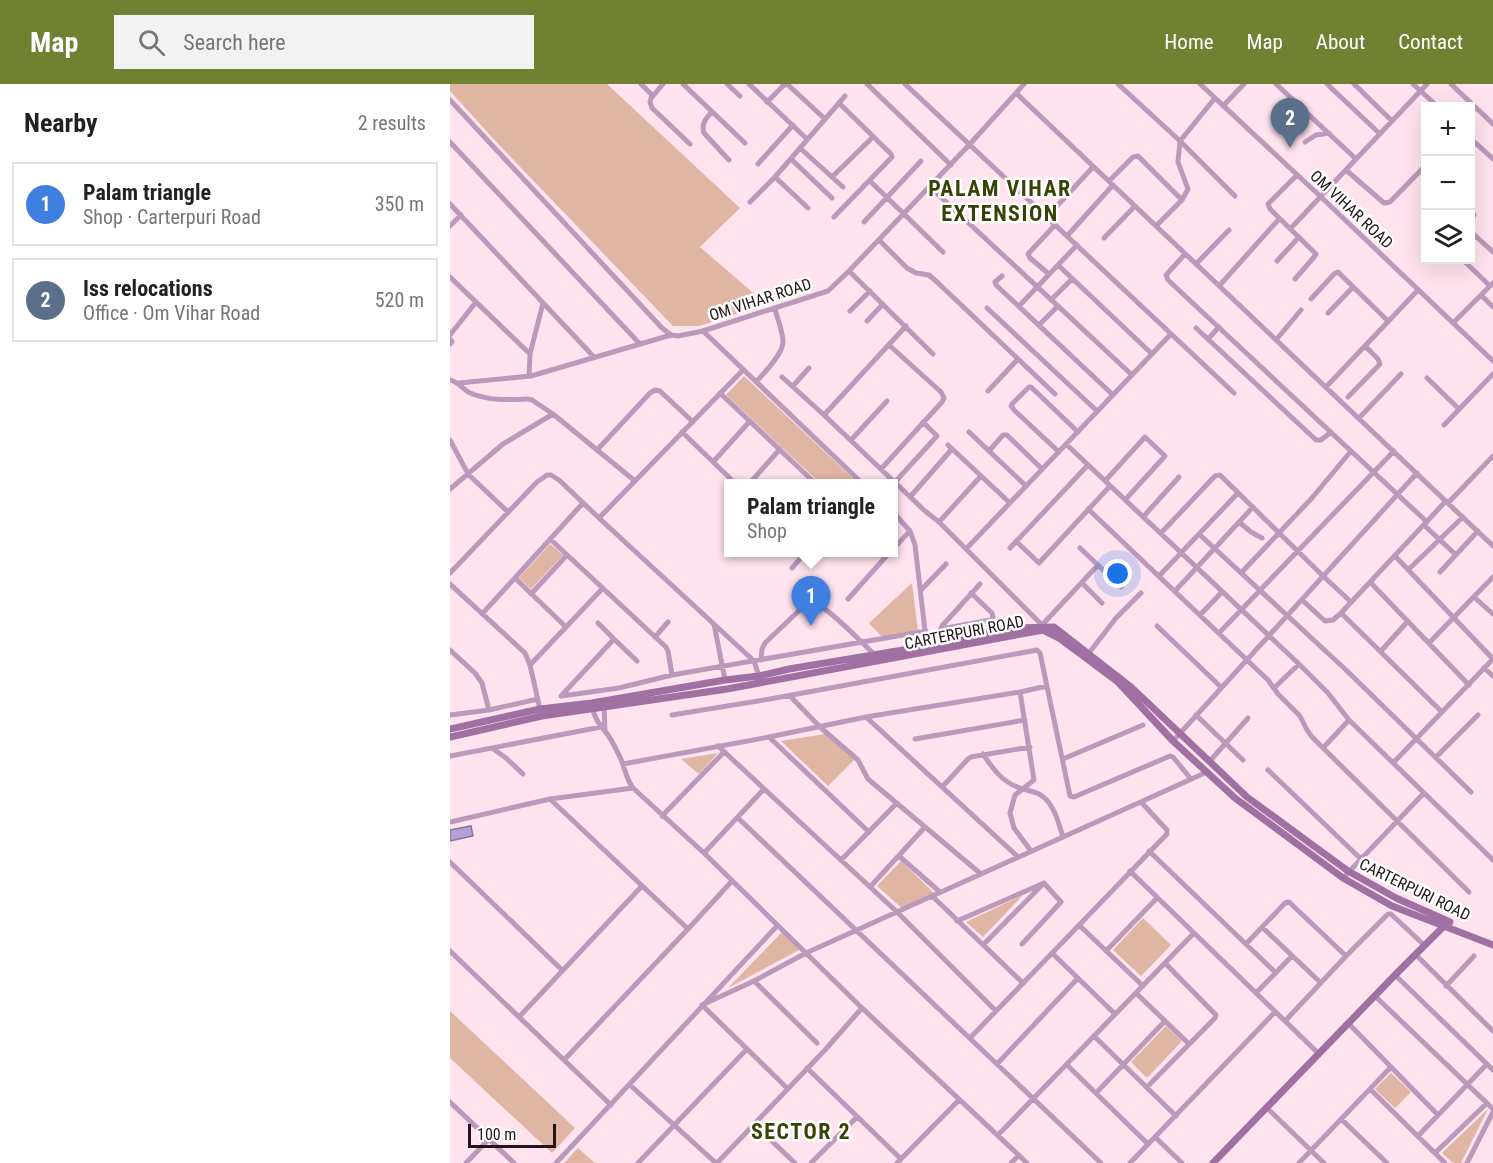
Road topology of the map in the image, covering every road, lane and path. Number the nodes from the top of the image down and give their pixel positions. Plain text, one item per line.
1 (641, 84) edge
2 (663, 84) edge
3 (683, 84) edge
4 (727, 84) edge
5 (867, 84) edge
6 (905, 84) edge
7 (1024, 84) edge
8 (1118, 84) edge
9 (1200, 84) edge
10 (1244, 84) edge
11 (1276, 84) edge
12 (1327, 84) edge
13 (1354, 84) edge
14 (1413, 84) edge
15 (1427, 84) edge
16 (1451, 84) edge
17 (751, 85) edge
18 (1420, 91) junction
19 (1016, 93) junction
20 (740, 96) dead end
21 (845, 96) dead end
22 (652, 97) junction
23 (1215, 98) junction
24 (451, 102) edge
25 (767, 102) junction
26 (1432, 102) edge
27 (839, 103) junction
28 (1223, 106) junction
29 (712, 112) junction
30 (825, 119) junction
31 (1392, 121) junction
32 (1493, 124) edge
33 (793, 125) junction
34 (1329, 133) junction
35 (1380, 134) junction
36 (873, 137) junction
37 (807, 139) junction
38 (1180, 141) junction
39 (450, 142) edge
40 (1305, 142) dead end
41 (745, 143) dead end
42 (1475, 143) edge
43 (690, 144) dead end
44 (970, 144) junction
45 (800, 148) junction
46 (791, 159) junction
47 (1356, 159) junction
48 (1493, 159) edge
49 (729, 160) dead end
50 (921, 161) dead end
51 (758, 164) dead end
52 (951, 165) junction
53 (1093, 167) junction
54 (1346, 170) junction
55 (1421, 171) edge
56 (1297, 175) junction
57 (775, 177) junction
58 (832, 177) junction
59 (870, 181) junction
60 (1111, 183) junction
61 (843, 187) dead end
62 (930, 187) junction
63 (1234, 196) dead end
64 (887, 197) junction
65 (1321, 197) junction
66 (832, 198) dead end
67 (1182, 200) junction
68 (750, 202) dead end
69 (450, 204) edge
70 (1135, 206) junction
71 (808, 208) dead end
72 (1055, 208) dead end
73 (904, 214) junction
74 (461, 215) junction
75 (834, 218) dead end
76 (1279, 219) junction
77 (864, 222) dead end
78 (1055, 225) junction
79 (450, 226) edge
80 (1156, 226) junction
81 (1290, 229) junction
82 (1229, 230) dead end
83 (1067, 236) junction
84 (1475, 236) edge
85 (1299, 237) junction
86 (1104, 238) dead end
87 (879, 240) junction
88 (1077, 245) junction
89 (943, 252) dead end
90 (1493, 252) edge
91 (1185, 254) junction
92 (1277, 261) dead end
93 (1196, 264) junction
94 (1467, 264) edge
95 (1058, 265) junction
96 (849, 271) junction
97 (1049, 274) junction
98 (1002, 276) dead end
99 (450, 277) edge
100 (1072, 279) junction
101 (1294, 279) dead end
102 (1492, 284) edge
103 (1036, 286) junction
104 (1219, 286) junction
105 (1353, 287) junction
106 (1418, 290) junction
107 (870, 291) junction
108 (1481, 295) junction
109 (1311, 299) dead end
110 (1051, 300) junction
111 (476, 302) junction
112 (543, 303) junction
113 (883, 304) junction
114 (1019, 306) junction
115 (1058, 306) junction
116 (1493, 307) edge
117 (775, 308) junction
118 (987, 308) dead end
119 (1301, 310) dead end
120 (850, 311) dead end
121 (1329, 313) dead end
122 (867, 321) dead end
123 (1388, 321) junction
124 (1453, 323) junction
125 (906, 326) junction
126 (1039, 326) junction
127 (1219, 327) junction
128 (1196, 328) dead end
129 (703, 332) junction
130 (1171, 334) junction
131 (671, 335) junction
132 (450, 337) edge
133 (1208, 339) junction
134 (1276, 340) junction
135 (450, 344) edge
136 (640, 344) junction
137 (889, 345) junction
138 (1365, 346) junction
139 (530, 354) junction
140 (933, 354) dead end
141 (1152, 354) junction
142 (594, 357) junction
143 (1018, 359) junction
144 (1493, 361) edge
145 (809, 368) dead end
146 (743, 370) junction
147 (1401, 374) dead end
148 (1493, 374) edge
149 (1132, 375) junction
150 (529, 376) junction
151 (782, 377) dead end
152 (1427, 378) dead end
153 (450, 380) edge
154 (756, 382) junction
155 (459, 383) junction
156 (793, 386) junction
157 (1326, 387) junction
158 (988, 391) dead end
159 (720, 393) junction
160 (1234, 393) dead end
161 (1055, 394) dead end
162 (1113, 395) junction
163 (1348, 397) dead end
164 (887, 401) dead end
165 (1459, 409) junction
166 (1098, 411) junction
167 (553, 414) junction
168 (824, 415) junction
169 (1359, 418) junction
170 (750, 421) junction
171 (693, 422) junction
172 (923, 422) junction
173 (1444, 425) dead end
174 (682, 432) junction
175 (969, 432) dead end
176 (1078, 432) junction
177 (1331, 432) junction
178 (450, 440) edge
179 (851, 440) junction
180 (1066, 444) junction
181 (780, 449) junction
182 (597, 450) junction
183 (989, 451) junction
184 (1351, 451) junction
185 (1059, 452) junction
186 (1394, 452) junction
187 (1493, 456) edge
188 (713, 462) junction
189 (1088, 465) junction
190 (880, 469) junction
191 (1042, 469) junction
192 (1374, 472) junction
193 (1417, 473) junction
194 (468, 474) junction
195 (981, 476) junction
196 (1179, 477) dead end
197 (810, 478) edge
198 (732, 479) edge
199 (753, 479) edge
200 (859, 479) edge
201 (892, 479) edge
202 (898, 479) edge
203 (634, 481) junction
204 (1107, 483) junction
205 (898, 485) edge
206 (1026, 486) junction
207 (450, 489) edge
208 (1238, 493) junction
209 (1398, 495) junction
210 (910, 497) junction
211 (1125, 500) junction
212 (1447, 502) junction
213 (583, 503) junction
214 (1010, 503) junction
215 (1253, 507) junction
216 (1088, 509) junction
217 (508, 512) junction
218 (898, 517) edge
219 (1143, 517) junction
220 (1463, 517) junction
221 (599, 518) junction
222 (939, 522) junction
223 (1239, 522) junction
224 (1425, 523) junction
225 (910, 531) junction
226 (1478, 531) junction
227 (1279, 532) junction
228 (1161, 533) junction
229 (1199, 534) junction
230 (1263, 538) dead end
231 (550, 539) junction
232 (1440, 539) junction
233 (1016, 541) junction
234 (898, 544) edge
235 (1493, 546) edge
236 (1010, 548) dead end
237 (1080, 548) dead end
238 (1215, 548) junction
239 (966, 549) junction
240 (1298, 551) junction
241 (1181, 553) junction
242 (567, 555) junction
243 (1456, 555) junction
244 (1395, 556) junction
245 (802, 557) edge
246 (886, 557) edge
247 (946, 564) dead end
248 (1098, 566) junction
249 (792, 568) dead end
250 (1197, 568) junction
251 (1408, 570) junction
252 (1440, 572) dead end
253 (450, 573) edge
254 (1241, 573) junction
255 (1160, 576) junction
256 (1322, 576) junction
257 (1493, 577) edge
258 (515, 578) junction
259 (1370, 582) junction
260 (1082, 583) junction
261 (450, 584) edge
262 (980, 584) dead end
263 (1121, 587) dead end
264 (603, 588) junction
265 (921, 590) junction
266 (1260, 590) junction
267 (1175, 591) junction
268 (1222, 592) junction
269 (971, 593) junction
270 (1141, 593) dead end
271 (531, 594) junction
272 (1474, 597) junction
273 (848, 599) dead end
274 (1302, 600) junction
275 (1351, 602) junction
276 (1102, 603) dead end
277 (1241, 610) junction
278 (1341, 613) junction
279 (482, 614) junction
280 (1493, 614) edge
281 (1200, 615) junction
282 (1287, 615) junction
283 (1454, 618) junction
284 (1408, 621) junction
285 (668, 622) dead end
286 (713, 622) junction
287 (598, 623) dead end
288 (1157, 626) dead end
289 (566, 627) junction
290 (1043, 627) junction
291 (940, 629) junction
292 (926, 631) junction
293 (1219, 633) junction
294 (1269, 635) junction
295 (655, 637) junction
296 (614, 639) junction
297 (862, 642) junction
298 (1429, 643) junction
299 (942, 646) junction
300 (927, 649) junction
301 (450, 650) edge
302 (1381, 651) junction
303 (874, 654) junction
304 (1088, 657) junction
305 (1246, 659) junction
306 (1493, 659) edge
307 (637, 660) dead end
308 (758, 661) junction
309 (1299, 663) junction
310 (530, 665) junction
311 (722, 666) junction
312 (1484, 668) junction
313 (672, 675) junction
314 (759, 676) junction
315 (1493, 676) edge
316 (725, 680) junction
317 (1469, 685) junction
318 (1047, 686) junction
319 (1221, 687) junction
320 (1274, 688) junction
321 (1020, 692) junction
322 (561, 696) junction
323 (790, 696) junction
324 (538, 699) junction
325 (604, 704) junction
326 (592, 706) junction
327 (563, 707) junction
328 (540, 709) junction
329 (489, 710) junction
330 (1442, 712) junction
331 (1478, 714) dead end
332 (450, 715) edge
333 (672, 715) dead end
334 (1196, 715) junction
335 (866, 717) junction
336 (1248, 718) dead end
337 (1025, 720) junction
338 (1349, 720) junction
339 (1143, 725) dead end
340 (820, 727) junction
341 (450, 729) edge
342 (603, 729) junction
343 (1178, 734) junction
344 (450, 737) edge
345 (769, 737) junction
346 (1417, 738) junction
347 (915, 739) dead end
348 (1173, 741) junction
349 (1226, 743) junction
350 (718, 746) junction
351 (1030, 747) junction
352 (492, 748) junction
353 (1323, 748) junction
354 (724, 752) junction
355 (983, 754) junction
356 (450, 756) edge
357 (1436, 757) junction
358 (1063, 759) junction
359 (1243, 760) dead end
360 (1209, 762) junction
361 (1393, 763) junction
362 (623, 764) junction
363 (1269, 770) dead end
364 (1207, 772) junction
365 (523, 774) dead end
366 (1191, 779) junction
367 (633, 788) junction
368 (942, 788) junction
369 (764, 789) junction
370 (1021, 789) junction
371 (1424, 792) junction
372 (1471, 792) dead end
373 (550, 799) junction
374 (1141, 802) junction
375 (896, 804) junction
376 (662, 816) junction
377 (738, 818) junction
378 (1397, 821) junction
379 (450, 822) edge
380 (925, 827) junction
381 (869, 832) junction
382 (1063, 837) junction
383 (1031, 851) junction
384 (1149, 851) junction
385 (704, 853) junction
386 (899, 856) junction
387 (1018, 857) junction
388 (1361, 859) junction
389 (841, 860) junction
390 (1493, 860) edge
391 (450, 862) edge
392 (1130, 872) junction
393 (981, 874) junction
394 (1346, 874) junction
395 (732, 881) junction
396 (1044, 883) junction
397 (642, 886) junction
398 (870, 887) junction
399 (940, 892) junction
400 (1469, 892) dead end
401 (932, 896) junction
402 (1157, 898) junction
403 (1396, 898) junction
404 (1394, 906) junction
405 (897, 912) junction
406 (957, 921) junction
407 (1079, 925) junction
408 (1445, 925) junction
409 (777, 926) junction
410 (1262, 927) junction
411 (688, 929) junction
412 (857, 930) junction
413 (1194, 933) junction
414 (1493, 940) edge
415 (1022, 944) dead end
416 (1246, 944) junction
417 (983, 945) junction
418 (1424, 945) junction
419 (1493, 945) edge
420 (450, 951) edge
421 (1106, 951) junction
422 (806, 953) junction
423 (1052, 953) junction
424 (1415, 954) junction
425 (1292, 956) junction
426 (1346, 956) junction
427 (1474, 956) dead end
428 (1165, 963) junction
429 (562, 970) junction
430 (1276, 973) junction
431 (1395, 975) junction
432 (1078, 978) junction
433 (754, 981) junction
434 (1023, 983) junction
435 (1321, 983) junction
436 (1143, 986) junction
437 (1446, 986) junction
438 (1136, 993) junction
439 (1256, 993) junction
440 (1375, 996) junction
441 (702, 1005) junction
442 (862, 1008) junction
443 (996, 1011) junction
444 (1275, 1012) junction
445 (1115, 1014) junction
446 (519, 1017) junction
447 (1166, 1021) junction
448 (1285, 1021) junction
449 (1348, 1023) junction
450 (1493, 1031) edge
451 (1094, 1036) junction
452 (970, 1038) junction
453 (817, 1043) dead end
454 (1189, 1044) junction
455 (747, 1049) junction
456 (1319, 1054) junction
457 (564, 1060) junction
458 (997, 1064) junction
459 (1124, 1064) junction
460 (1487, 1064) junction
461 (1067, 1065) junction
462 (1391, 1067) junction
463 (807, 1068) junction
464 (1493, 1070) edge
465 (630, 1084) junction
466 (1467, 1084) junction
467 (1147, 1087) junction
468 (788, 1089) junction
469 (1370, 1089) junction
470 (1096, 1093) junction
471 (1034, 1099) junction
472 (959, 1100) junction
473 (450, 1102) edge
474 (1486, 1103) junction
475 (611, 1106) junction
476 (1266, 1107) junction
477 (1493, 1110) edge
478 (1438, 1114) junction
479 (1176, 1116) junction
480 (857, 1117) junction
481 (1341, 1119) junction
482 (754, 1124) junction
483 (674, 1125) junction
484 (998, 1135) junction
485 (1418, 1136) junction
486 (1155, 1137) junction
487 (489, 1139) junction
488 (1148, 1144) junction
489 (1311, 1150) junction
490 (1435, 1153) junction
491 (1019, 1155) junction
492 (899, 1161) edge
493 (466, 1163) edge
494 (514, 1163) edge
495 (556, 1163) edge
496 (638, 1163) edge
497 (716, 1163) edge
498 (795, 1163) edge
499 (811, 1163) edge
500 (1011, 1163) edge
501 (1027, 1163) edge
502 (1101, 1163) edge
503 (1130, 1163) edge
504 (1182, 1163) edge
505 (1213, 1163) edge
506 (1299, 1163) edge
507 (1324, 1163) edge
508 (1387, 1163) edge
509 (1445, 1163) edge
510 (1467, 1163) edge

1 - 22 street
2 - 22 street
3 - 29 street
4 - 20 street
5 - 52 street
6 - 44 street
7 - 19 street, OM VIHAR ROAD
8 - 38 street
9 - 23 street, OM VIHAR ROAD
10 - 28 street
11 - 34 street
12 - 35 street
13 - 31 street
14 - 18 street
15 - 18 street
16 - 32 street
17 - 25 street
18 - 26 street
18 - 31 street
19 - 44 street, OM VIHAR ROAD
19 - 53 street
21 - 27 street
22 - 43 street
23 - 28 street, OM VIHAR ROAD
23 - 38 street
24 - 131 street
25 - 30 street
25 - 33 street
27 - 30 street
27 - 36 street
28 - 56 street, OM VIHAR ROAD
29 - 41 street
29 - 49 street
30 - 37 street
31 - 35 street
33 - 37 street
33 - 51 street
34 - 40 street
34 - 47 street
35 - 47 street
36 - 58 street
36 - 59 street
37 - 45 street
38 - 63 street
38 - 67 street
39 - 136 street
42 - 48 street
44 - 52 street, OM VIHAR ROAD
44 - 78 street
45 - 46 street
45 - 58 street
46 - 57 street
46 - 66 street
47 - 54 street
50 - 64 street
52 - 62 street, OM VIHAR ROAD
53 - 60 street
53 - 72 street
54 - 55 street
54 - 65 street
56 - 65 street, OM VIHAR ROAD
56 - 76 street
57 - 68 street
57 - 71 street
58 - 61 street
59 - 64 street
59 - 75 street
60 - 67 street
60 - 70 street
60 - 83 street
62 - 73 street, OM VIHAR ROAD
62 - 103 street
64 - 73 street
64 - 77 street
65 - 81 street
65 - 106 street, OM VIHAR ROAD
67 - 80 street
69 - 74 street
70 - 80 street
70 - 86 street
73 - 87 street, OM VIHAR ROAD
73 - 89 street
74 - 79 street
74 - 112 street
76 - 81 street
76 - 104 street
78 - 83 street
78 - 97 street
80 - 91 street
81 - 85 street
82 - 93 street
83 - 88 street
84 - 90 street
85 - 92 street
85 - 101 street
87 - 96 street, OM VIHAR ROAD
87 - 143 street
88 - 95 street
88 - 130 street
91 - 93 street
91 - 127 street
93 - 104 street
94 - 102 street
95 - 97 street
95 - 100 street
96 - 107 street
96 - 117 street, OM VIHAR ROAD
97 - 103 street
98 - 114 street
99 - 111 street
100 - 110 street
100 - 141 street
102 - 108 street
103 - 110 street
103 - 114 street
104 - 134 street
105 - 109 street
105 - 121 street
105 - 123 street
106 - 123 street
106 - 124 street, OM VIHAR ROAD
107 - 113 street
107 - 120 street
108 - 116 street
108 - 124 street
110 - 115 street
111 - 132 street
111 - 139 street
112 - 139 street
112 - 142 street
113 - 122 street
113 - 125 street
114 - 126 street
115 - 126 street
115 - 149 street
117 - 129 street, OM VIHAR ROAD
117 - 154 street
118 - 166 street
119 - 134 street
123 - 138 street
124 - 144 street, OM VIHAR ROAD
125 - 137 street
125 - 140 street
126 - 162 street
127 - 133 street
127 - 177 street
128 - 133 street
129 - 131 street, OM VIHAR ROAD
129 - 146 street
130 - 141 street
130 - 160 street
131 - 136 street, OM VIHAR ROAD
132 - 135 street
133 - 177 street
134 - 157 street
136 - 142 street, OM VIHAR ROAD
137 - 168 street
137 - 172 street
138 - 157 street
138 - 163 street
139 - 150 street
141 - 149 street
142 - 150 street, OM VIHAR ROAD
143 - 158 street
143 - 161 street
145 - 156 street
146 - 154 street
146 - 159 street
147 - 169 street
148 - 165 street
149 - 162 street
150 - 155 street, OM VIHAR ROAD
151 - 156 street
152 - 165 street
153 - 155 street
154 - 200 street
155 - 167 street
156 - 168 street
157 - 169 street
159 - 170 street
159 - 171 street
162 - 166 street
164 - 179 street
165 - 173 street
166 - 176 street
167 - 182 street
167 - 194 street
168 - 179 street
169 - 186 street
170 - 181 street
170 - 188 street
171 - 174 street
171 - 182 street
172 - 190 street
172 - 202 street
174 - 188 street
174 - 203 street
175 - 183 street
176 - 180 street
176 - 185 street
177 - 184 street
178 - 194 street
179 - 190 street
180 - 185 street
180 - 189 street
181 - 197 street
181 - 199 street
182 - 203 street
183 - 191 street
183 - 206 street
184 - 192 street
184 - 227 street
185 - 191 street
186 - 192 street
186 - 193 street
187 - 212 street
188 - 198 street
189 - 204 street
189 - 233 street
190 - 201 street
191 - 206 street
192 - 209 street
192 - 240 street
193 - 209 street
193 - 212 street
194 - 207 street
194 - 217 street
195 - 210 street
195 - 214 street
195 - 222 street
196 - 219 street
203 - 221 street
204 - 211 street
204 - 211 street
204 - 216 street
205 - 210 street
206 - 214 street
208 - 215 street
208 - 228 street
208 - 229 street
209 - 224 street
209 - 256 street
210 - 222 street
211 - 219 street
212 - 220 street
212 - 224 street
213 - 217 street
213 - 221 street
213 - 231 street
214 - 239 street
215 - 223 street
215 - 227 street
216 - 233 street
216 - 255 street
217 - 253 street
218 - 225 street
219 - 228 street
220 - 226 street
220 - 232 street
221 - 286 street
222 - 239 street
223 - 230 street
223 - 238 street
224 - 232 street
224 - 244 street
225 - 234 street
225 - 265 street
226 - 235 street
226 - 243 street
227 - 240 street
227 - 254 street
228 - 241 street
229 - 238 street
229 - 241 street
231 - 242 street
231 - 258 street
232 - 243 street
232 - 251 street
233 - 236 street
237 - 248 street
238 - 250 street
238 - 254 street
239 - 290 street
240 - 256 street
240 - 266 street
241 - 250 street
241 - 255 street
242 - 264 street
242 - 271 street
243 - 252 street
244 - 251 street
244 - 259 street
245 - 249 street
246 - 273 street
247 - 265 street
248 - 260 street
248 - 263 street
250 - 267 street
250 - 268 street
251 - 283 street
254 - 266 street
255 - 267 street
256 - 274 street
256 - 275 street
257 - 272 street
258 - 271 street
258 - 279 street
259 - 275 street
259 - 284 street
260 - 276 street
260 - 290 street
261 - 279 street
262 - 269 street
264 - 289 street
264 - 295 street
265 - 292 street
266 - 277 street
266 - 282 street
267 - 281 street
268 - 277 street
268 - 281 street
269 - 291 street
269 - 291 street
270 - 304 street
271 - 289 street
272 - 280 street
272 - 283 street
274 - 278 street
274 - 282 street
275 - 278 street
277 - 293 street
277 - 294 street
278 - 302 street
279 - 310 street
281 - 293 street
282 - 294 street
282 - 346 street
283 - 298 street
283 - 306 street
284 - 298 street
284 - 302 street
285 - 295 street
286 - 308 street
286 - 311 street
287 - 296 street
288 - 319 street
289 - 310 street
290 - 299 main road, CARTERPURI ROAD
290 - 304 main road, CARTERPURI ROAD
291 - 299 street
292 - 297 street
292 - 300 street
293 - 305 street
294 - 305 street
294 - 309 street
295 - 313 street
296 - 307 street
296 - 322 street
297 - 303 street
297 - 308 street
297 - 308 street
298 - 317 street
299 - 300 main road, CARTERPURI ROAD
300 - 303 main road, CARTERPURI ROAD
300 - 325 main road, CARTERPURI ROAD
301 - 329 street
302 - 330 street
303 - 314 main road, CARTERPURI ROAD
304 - 343 main road, CARTERPURI ROAD
304 - 348 main road, CARTERPURI ROAD
305 - 319 street
305 - 320 street
306 - 312 street
308 - 311 street
308 - 314 street
309 - 320 street
309 - 338 street
310 - 324 street
311 - 313 street
311 - 316 street
312 - 315 street
312 - 317 street
313 - 322 street
314 - 316 main road, CARTERPURI ROAD
316 - 325 main road, CARTERPURI ROAD
317 - 330 street
318 - 321 street
318 - 323 street
318 - 358 street
319 - 334 street
320 - 353 street
321 - 335 street
321 - 337 street
322 - 327 street
323 - 333 street
323 - 340 street
324 - 328 street
324 - 329 street
325 - 326 main road, CARTERPURI ROAD
325 - 342 street
326 - 327 main road, CARTERPURI ROAD
326 - 342 street
326 - 344 main road, CARTERPURI ROAD
327 - 328 main road, CARTERPURI ROAD
328 - 341 main road, CARTERPURI ROAD
329 - 332 street
330 - 346 street
331 - 357 street
334 - 343 street
334 - 349 street
335 - 340 street
335 - 368 street
336 - 349 street
337 - 347 street
337 - 351 street
338 - 353 street
338 - 361 street
339 - 358 street
340 - 345 street
340 - 375 street
342 - 352 street
342 - 362 street
343 - 348 street
343 - 360 main road, CARTERPURI ROAD
345 - 350 street
345 - 381 street
346 - 357 street
346 - 361 street
348 - 364 main road, CARTERPURI ROAD
349 - 359 street
349 - 360 street
350 - 354 street
350 - 362 street
351 - 355 street
351 - 370 street
352 - 356 street
352 - 365 street
353 - 378 street
354 - 369 street
354 - 376 street
355 - 368 street
355 - 370 street
357 - 372 street
358 - 366 street
360 - 394 main road, CARTERPURI ROAD
361 - 371 street
362 - 367 street
363 - 388 street
364 - 366 street
364 - 394 main road, CARTERPURI ROAD
366 - 374 street
367 - 373 street
367 - 376 street
368 - 387 street
369 - 377 street
369 - 389 street
370 - 382 street
370 - 383 street
371 - 378 street
371 - 390 street
373 - 379 street
373 - 397 street
374 - 382 street
374 - 384 street
375 - 380 street
375 - 381 street
376 - 385 street
377 - 385 street
377 - 412 street
378 - 388 street
378 - 400 street
380 - 386 street
380 - 393 street
381 - 389 street
382 - 383 street
383 - 387 street
384 - 392 street
384 - 416 street
385 - 395 street
386 - 398 street
386 - 399 street
387 - 393 street
388 - 394 street
389 - 398 street
391 - 429 street
392 - 402 street
392 - 407 street
393 - 399 street
394 - 403 main road, CARTERPURI ROAD
394 - 404 main road, CARTERPURI ROAD
395 - 409 street
395 - 411 street
396 - 406 street
396 - 415 street
396 - 417 street
397 - 411 street
397 - 429 street
398 - 405 street
399 - 401 street
401 - 405 street
401 - 406 street
402 - 413 street
402 - 421 street
403 - 404 main road
403 - 414 main road, CARTERPURI ROAD
404 - 408 main road, CARTERPURI ROAD
405 - 412 street
405 - 443 street
406 - 417 street
407 - 421 street
407 - 423 street
408 - 418 main road
408 - 419 main road, CARTERPURI ROAD
409 - 422 street
409 - 441 street
410 - 416 street
410 - 425 street
410 - 426 street
411 - 457 street
412 - 422 street
412 - 452 street
413 - 428 street
413 - 439 street
416 - 430 street
417 - 434 street
418 - 424 main road
418 - 426 street
420 - 446 street
421 - 436 street
422 - 433 street
422 - 442 street
423 - 432 street
423 - 434 street
424 - 431 main road
424 - 437 street
425 - 430 street
425 - 435 street
426 - 435 street
427 - 437 street
428 - 436 street
428 - 454 street
429 - 446 street
430 - 439 street
431 - 440 main road
431 - 460 street
432 - 445 street
432 - 458 street
433 - 441 street
433 - 453 street
434 - 443 street
435 - 448 street
436 - 438 street
437 - 450 street
438 - 445 street
438 - 447 street
439 - 444 street
440 - 449 main road
440 - 466 street
441 - 455 street
441 - 465 street
442 - 463 street
442 - 472 street
443 - 452 street
444 - 448 street
444 - 479 street
445 - 451 street
446 - 457 street
447 - 454 street
447 - 459 street
448 - 456 street
449 - 456 main road
449 - 462 street
451 - 459 street
451 - 461 street
452 - 458 street
454 - 467 street
455 - 468 street
455 - 483 street
456 - 476 main road
457 - 475 street
458 - 471 street
459 - 467 street
459 - 470 street
460 - 464 street
460 - 466 street
461 - 470 street
461 - 471 street
462 - 469 street
462 - 478 street
463 - 468 street
463 - 480 street
465 - 475 street
465 - 483 street
466 - 474 street
466 - 478 street
467 - 479 street
468 - 482 street
469 - 481 street
469 - 485 street
470 - 488 street
471 - 484 street
471 - 502 street
472 - 484 street
472 - 492 street
473 - 487 street
474 - 477 street
474 - 490 street
475 - 495 street
476 - 489 street
476 - 505 main road
477 - 510 street
478 - 485 street
479 - 486 street
480 - 492 street
480 - 499 street
481 - 489 street
481 - 508 street
482 - 497 street
482 - 498 street
483 - 496 street
483 - 497 street
484 - 491 street
485 - 490 street
486 - 488 street
486 - 504 street
487 - 493 street
487 - 494 street
488 - 503 street
489 - 506 street
489 - 507 street
490 - 509 street
491 - 500 street
491 - 501 street

